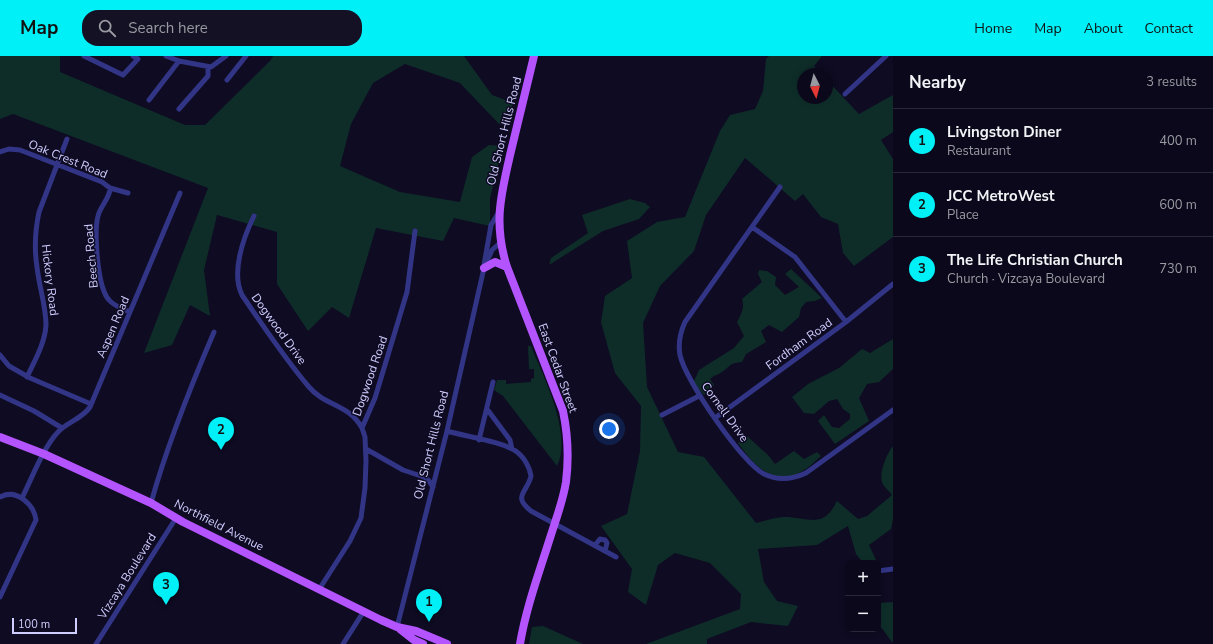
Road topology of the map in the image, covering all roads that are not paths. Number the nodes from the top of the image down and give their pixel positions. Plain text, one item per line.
1 (84, 56) edge
2 (133, 56) edge
3 (166, 56) edge
4 (226, 56) edge
5 (246, 56) edge
6 (534, 56) edge
7 (886, 56) edge
8 (179, 61) junction
9 (208, 67) junction
10 (227, 80) dead end
11 (845, 94) dead end
12 (149, 100) dead end
13 (179, 109) dead end
14 (67, 140) dead end
15 (0, 152) edge
16 (57, 165) junction
17 (780, 187) dead end
18 (110, 188) junction
19 (128, 193) dead end
20 (180, 193) dead end
21 (499, 212) junction
22 (254, 216) dead end
23 (752, 227) junction
24 (415, 232) dead end
25 (501, 242) junction
26 (484, 268) junction
27 (507, 268) junction
28 (893, 284) edge
29 (130, 312) junction
30 (846, 322) junction
31 (214, 332) dead end
32 (0, 355) edge
33 (27, 377) junction
34 (492, 382) dead end
35 (0, 395) edge
36 (699, 396) junction
37 (91, 404) junction
38 (486, 409) junction
39 (893, 410) edge
40 (662, 415) dead end
41 (715, 418) junction
42 (62, 428) junction
43 (362, 428) junction
44 (447, 431) junction
45 (0, 432) edge
46 (0, 437) edge
47 (480, 440) junction
48 (366, 449) junction
49 (512, 449) junction
50 (44, 454) junction
51 (433, 487) junction
52 (0, 497) edge
53 (22, 498) junction
54 (151, 503) junction
55 (176, 518) junction
56 (555, 523) junction
57 (595, 546) junction
58 (605, 551) junction
59 (616, 557) dead end
60 (893, 569) edge
61 (881, 571) edge
62 (320, 588) junction
63 (0, 597) edge
64 (364, 611) junction
65 (397, 627) junction
66 (412, 642) edge
67 (96, 644) edge
68 (342, 644) edge
69 (423, 644) edge
70 (443, 644) edge
71 (520, 644) edge

1 - 2 street
3 - 8 street
4 - 9 street
5 - 10 street
6 - 21 main road, Old Short Hills Road
7 - 11 street
8 - 9 street
8 - 12 street
9 - 13 street
14 - 16 street, Hickory Road
15 - 16 street, Oak Crest Road
16 - 18 street, Oak Crest Road
16 - 33 street, Hickory Road
17 - 23 street, Cornell Drive
18 - 19 street, Oak Crest Road
18 - 29 street, Beech Road
20 - 29 street, Aspen Road
21 - 25 main road, Old Short Hills Road
21 - 26 street, Old Short Hills Road
22 - 43 street, Dogwood Drive
23 - 30 street
23 - 36 street, Cornell Drive
24 - 43 street, Dogwood Road
25 - 26 street, Old Short Hills Road
25 - 27 main road, East Cedar Street
26 - 27 main road
26 - 44 street, Old Short Hills Road
27 - 56 main road, East Cedar Street
28 - 30 street, Fordham Road
29 - 37 street, Aspen Road
30 - 41 street, Fordham Road
31 - 54 street
32 - 33 street
33 - 37 street
34 - 38 street
35 - 42 street
36 - 40 street
36 - 41 street, Cornell Drive
37 - 42 street, Aspen Road
38 - 47 street
38 - 49 street
39 - 41 street, Cornell Drive
42 - 50 street, Aspen Road
43 - 48 street, Dogwood Road
44 - 47 street
44 - 51 street, Old Short Hills Road
45 - 50 main road, Northfield Avenue
46 - 50 main road, Northfield Avenue
47 - 49 street
48 - 51 street
48 - 62 street, Dogwood Road
49 - 56 street
50 - 53 street, Aspen Road
50 - 54 main road, Northfield Avenue
51 - 65 street, Old Short Hills Road
52 - 53 street
53 - 63 street
54 - 55 main road, Northfield Avenue
55 - 62 main road, Northfield Avenue
55 - 67 street, Vizcaya Boulevard
56 - 57 street
56 - 71 main road, East Cedar Street
57 - 58 street
57 - 58 street
58 - 59 street
60 - 61 street
62 - 64 main road, Northfield Avenue
64 - 65 main road, Northfield Avenue
64 - 68 street
65 - 66 main road
65 - 70 main road
66 - 69 main road
66 - 70 main road

